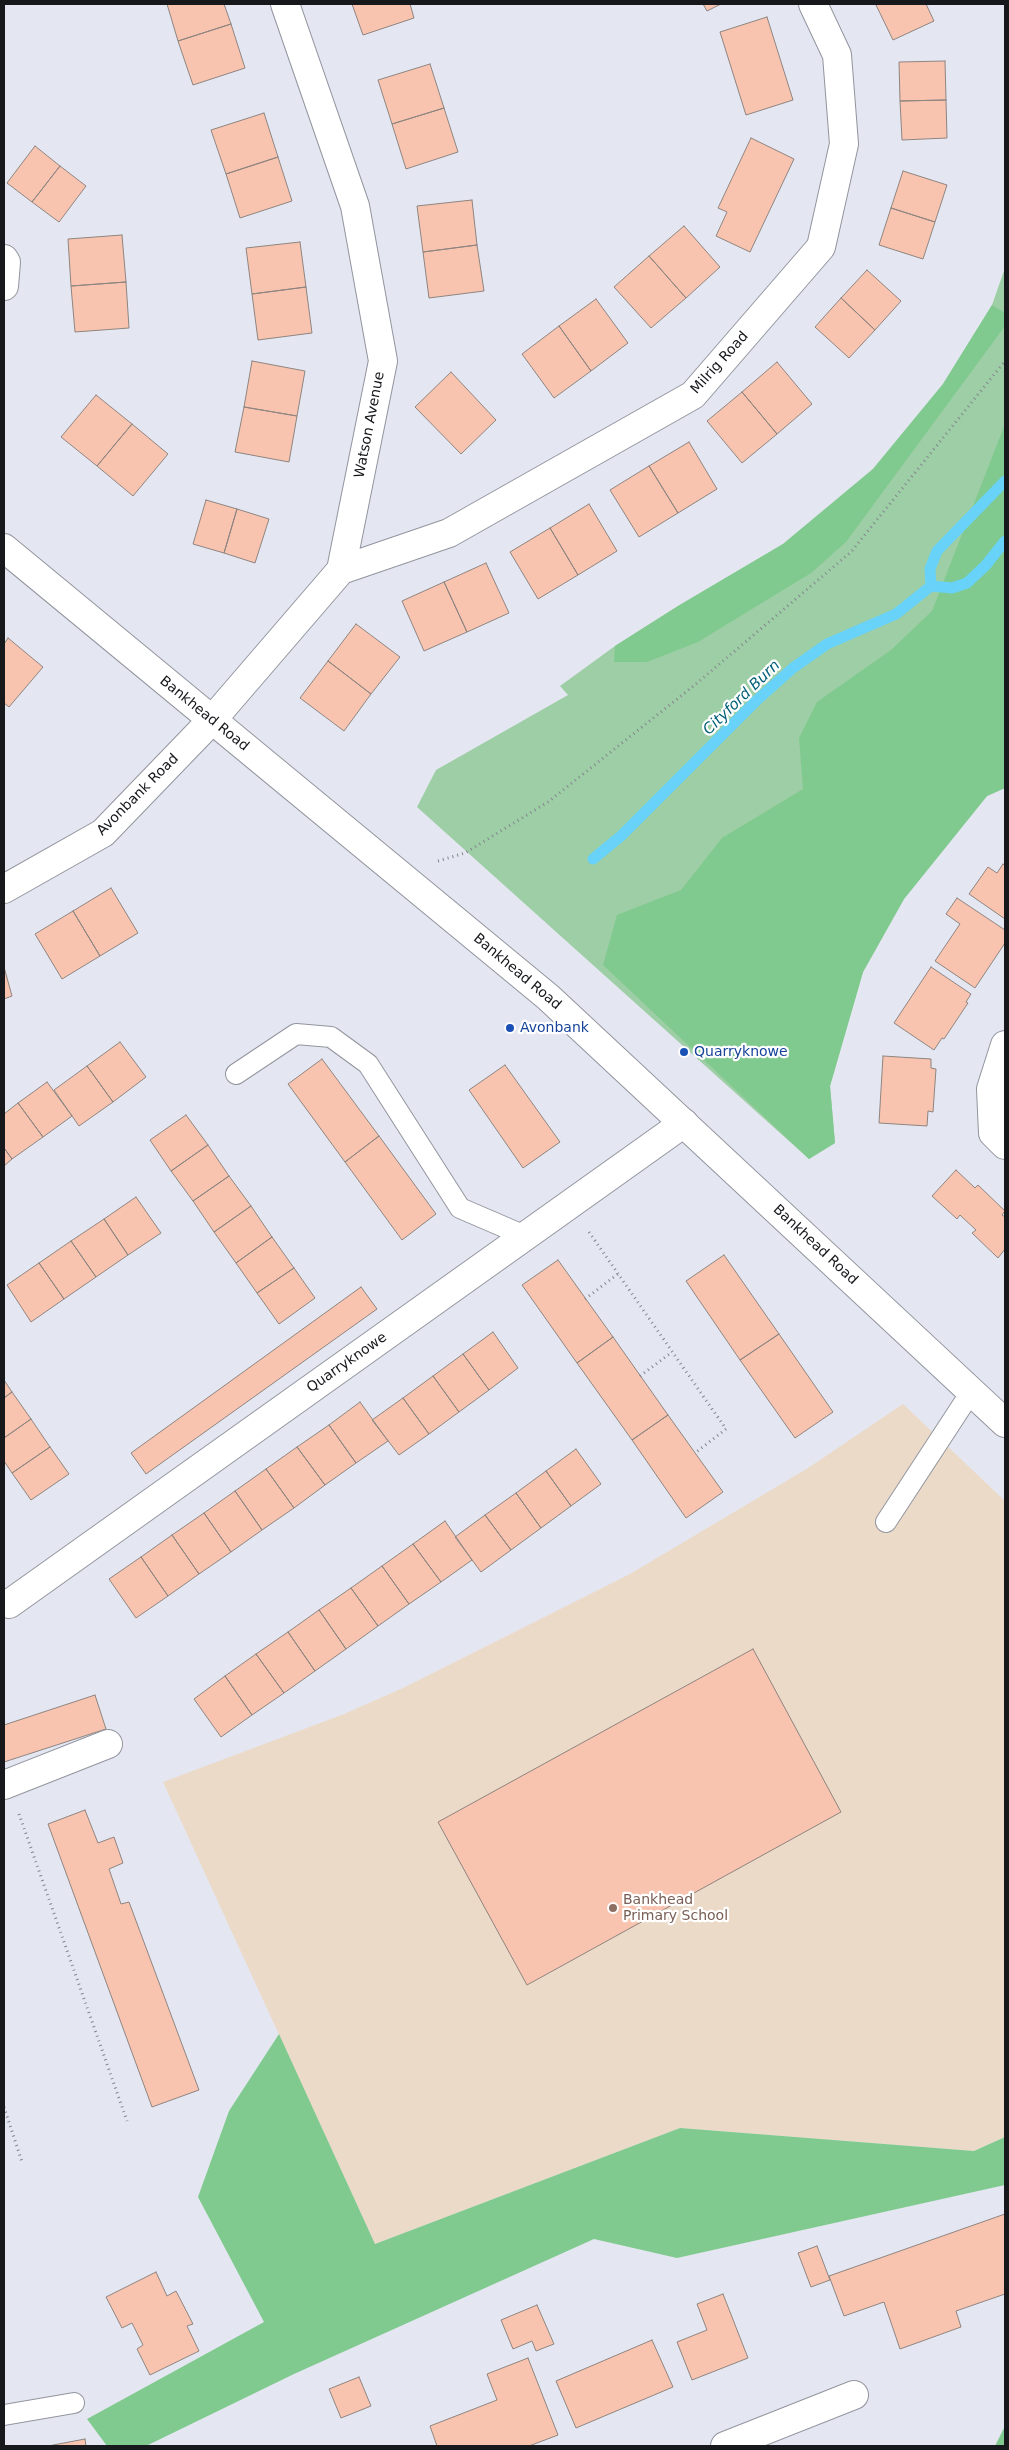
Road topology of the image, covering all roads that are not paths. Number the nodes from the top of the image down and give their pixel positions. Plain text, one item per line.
1 (286, 4) edge
2 (813, 4) edge
3 (4, 259) edge
4 (4, 286) edge
5 (4, 548) edge
6 (342, 570) junction
7 (212, 720) junction
8 (4, 888) edge
9 (1005, 1045) edge
10 (236, 1074) dead end
11 (684, 1123) junction
12 (1005, 1145) edge
13 (525, 1236) junction
14 (971, 1392) junction
15 (1005, 1423) edge
16 (886, 1522) dead end
17 (10, 1604) dead end
18 (108, 1744) dead end
19 (6, 1784) edge
20 (854, 2395) dead end
21 (74, 2403) dead end
22 (4, 2415) edge
23 (725, 2446) edge

1 - 6 street, Watson Avenue
2 - 6 street, Milrig Road
3 - 4 street
5 - 7 street, Bankhead Road
6 - 7 street, Watson Avenue
7 - 8 street, Avonbank Road
7 - 11 street, Bankhead Road
9 - 12 street
10 - 13 lane
11 - 13 street, Quarryknowe
11 - 14 street, Bankhead Road
13 - 17 street, Quarryknowe
14 - 15 street, Bankhead Road
14 - 16 lane
18 - 19 street
20 - 23 street
21 - 22 lane

